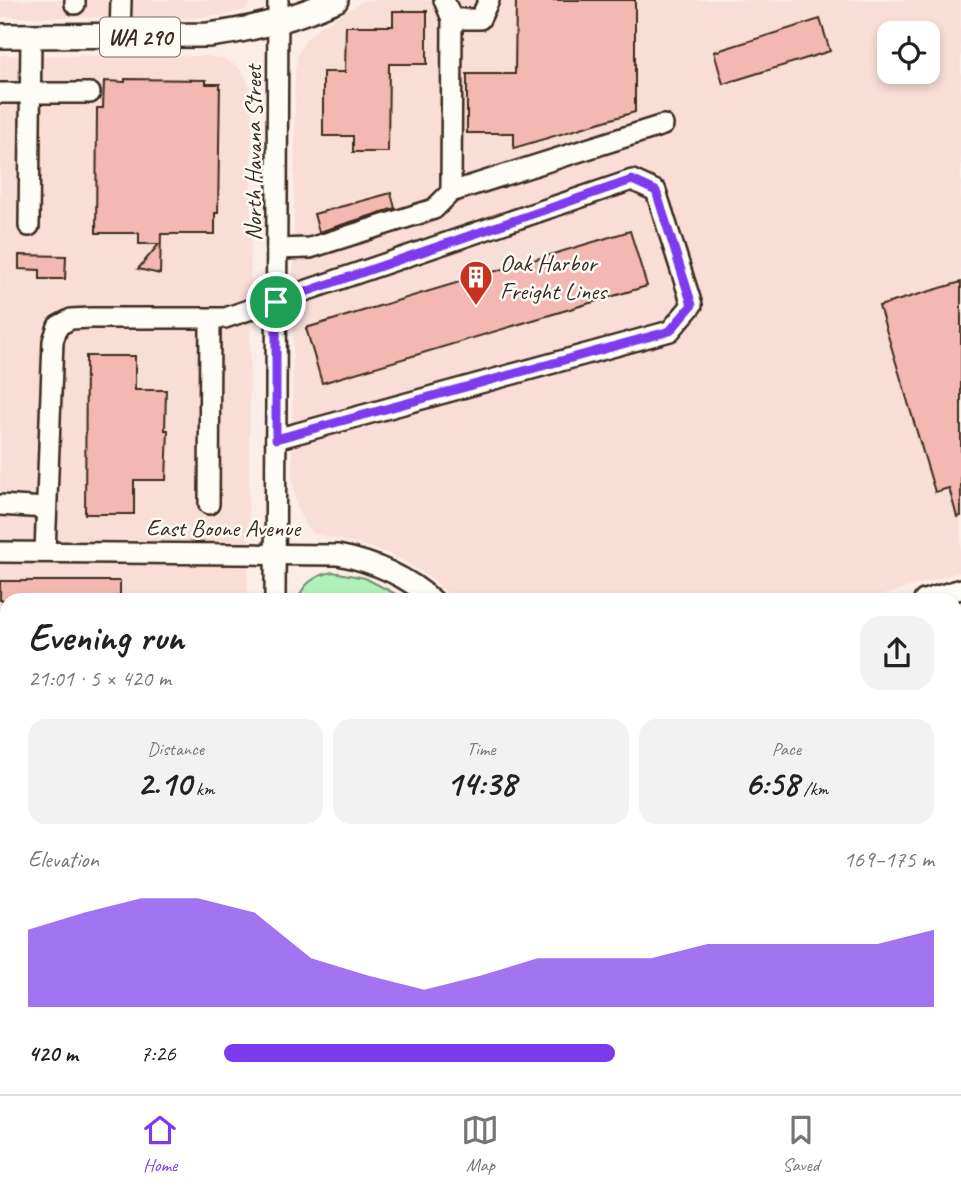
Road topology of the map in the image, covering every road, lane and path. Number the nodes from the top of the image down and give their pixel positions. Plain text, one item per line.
1 (121, 0) edge
2 (336, 0) edge
3 (444, 0) edge
4 (489, 0) edge
5 (278, 11) edge
6 (452, 19) junction
7 (0, 36) edge
8 (31, 36) junction
9 (120, 37) junction
10 (0, 93) edge
11 (30, 93) junction
12 (90, 93) dead end
13 (663, 125) dead end
14 (451, 192) junction
15 (29, 226) dead end
16 (277, 249) junction
17 (276, 302) junction
18 (210, 320) junction
19 (276, 439) junction
20 (209, 504) dead end
21 (0, 505) edge
22 (46, 508) junction
23 (0, 552) edge
24 (45, 552) junction
25 (275, 553) junction
26 (275, 593) edge
27 (424, 593) edge

1 - 9 street
2 - 5 main road, WA 290
3 - 6 street
4 - 6 street
5 - 9 main road, WA 290
5 - 16 street, North Havana Street
6 - 14 street
7 - 8 main road, WA 290
8 - 9 main road, WA 290
8 - 11 street
10 - 11 street
11 - 12 street
11 - 15 street
13 - 14 street
14 - 16 street
16 - 17 street, North Havana Street
17 - 18 street
17 - 19 street, North Havana Street
17 - 19 street
18 - 20 street
18 - 22 street
19 - 25 street, North Havana Street
21 - 22 street
22 - 24 street
23 - 24 street, East Boone Avenue
24 - 25 street, East Boone Avenue
25 - 26 street, North Havana Street
25 - 27 street, East Boone Avenue

